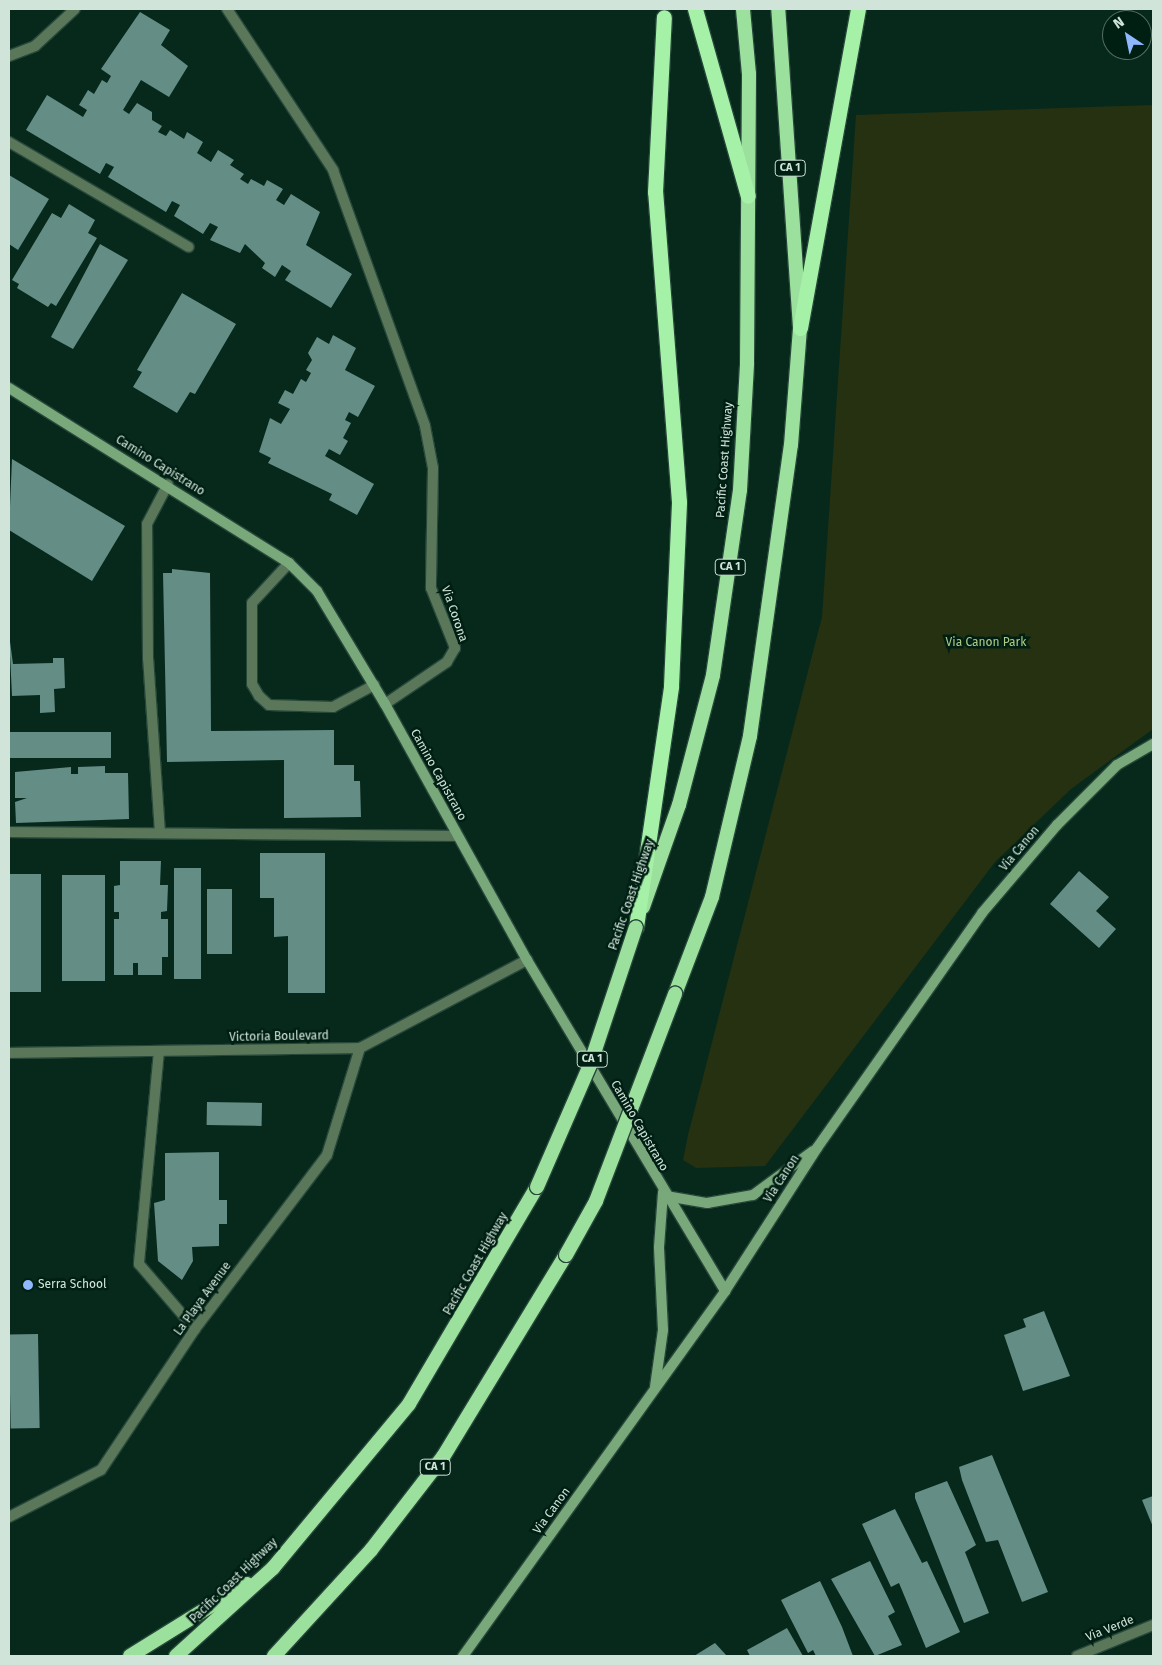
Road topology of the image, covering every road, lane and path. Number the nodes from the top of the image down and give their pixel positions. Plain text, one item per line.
1 (75, 9) edge
2 (227, 9) edge
3 (696, 9) edge
4 (743, 9) edge
5 (778, 9) edge
6 (858, 9) edge
7 (664, 17) dead end
8 (9, 56) edge
9 (9, 142) edge
10 (748, 196) junction
11 (189, 247) dead end
12 (800, 328) junction
13 (9, 388) edge
14 (168, 484) junction
15 (289, 563) junction
16 (374, 685) junction
17 (385, 704) junction
18 (1153, 744) edge
19 (9, 832) edge
20 (160, 834) junction
21 (457, 836) junction
22 (636, 927) junction
23 (527, 960) junction
24 (360, 1048) junction
25 (158, 1051) junction
26 (9, 1052) edge
27 (818, 1148) junction
28 (664, 1194) junction
29 (725, 1291) junction
30 (195, 1329) junction
31 (655, 1388) junction
32 (9, 1517) edge
33 (272, 1568) junction
34 (1153, 1625) edge
35 (130, 1656) edge
36 (176, 1656) edge
37 (274, 1656) edge
38 (463, 1656) edge
39 (1077, 1656) edge

1 - 8 street
2 - 17 street, Via Corona
3 - 10 highway
4 - 10 highway, Pacific Coast Highway / CA 1
5 - 12 highway, CA 1
6 - 12 highway
7 - 22 highway
9 - 11 street
10 - 22 highway, Pacific Coast Highway / CA 1
12 - 37 highway, CA 1, bridge
13 - 14 main road, Camino Capistrano
14 - 15 main road, Camino Capistrano
14 - 20 street
15 - 16 main road, Camino Capistrano
15 - 16 street
16 - 17 main road, Camino Capistrano
17 - 21 main road, Camino Capistrano
18 - 27 main road, Via Canon
19 - 20 street
20 - 21 street
21 - 23 main road, Camino Capistrano
22 - 33 highway, Pacific Coast Highway / CA 1, bridge
23 - 24 street, Victoria Boulevard
23 - 28 main road, Camino Capistrano
24 - 25 street, Victoria Boulevard
24 - 30 street, La Playa Avenue
25 - 26 street, Victoria Boulevard
25 - 30 street
27 - 28 main road
27 - 29 main road, Via Canon
28 - 29 main road, Camino Capistrano
28 - 31 main road
29 - 31 main road, Via Canon
30 - 32 street, La Playa Avenue
31 - 38 main road, Via Canon
33 - 35 highway
33 - 36 highway, Pacific Coast Highway / CA 1
34 - 39 street, Via Verde

